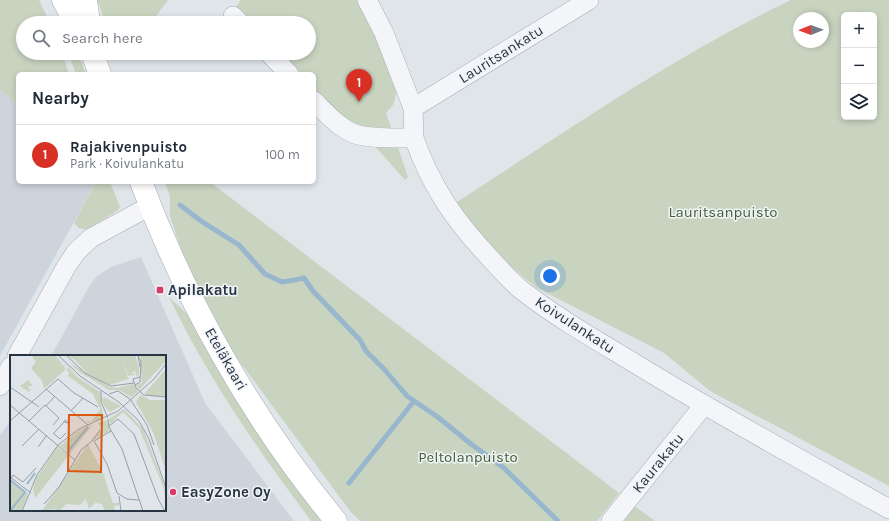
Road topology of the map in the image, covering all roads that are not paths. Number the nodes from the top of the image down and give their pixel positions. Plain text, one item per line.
1 (63, 0) edge
2 (86, 0) edge
3 (367, 0) edge
4 (589, 0) edge
5 (71, 16) edge
6 (88, 16) edge
7 (95, 60) edge
8 (276, 60) edge
9 (99, 72) edge
10 (287, 72) edge
11 (316, 103) edge
12 (413, 108) junction
13 (414, 138) junction
14 (142, 184) edge
15 (150, 206) junction
16 (17, 355) edge
17 (10, 368) edge
18 (0, 386) edge
19 (704, 405) junction
20 (889, 509) edge
21 (336, 521) edge
22 (611, 521) edge

1 - 5 main road
2 - 6 main road
3 - 12 street, Koivulankatu
4 - 12 street, Lauritsankatu
7 - 9 main road
8 - 10 street
11 - 13 street
12 - 13 street, Koivulankatu
13 - 19 street, Koivulankatu
14 - 15 main road, Eteläkaari
15 - 16 street
15 - 21 main road, Eteläkaari
17 - 18 street
19 - 20 street, Koivulankatu
19 - 22 street, Kaurakatu

